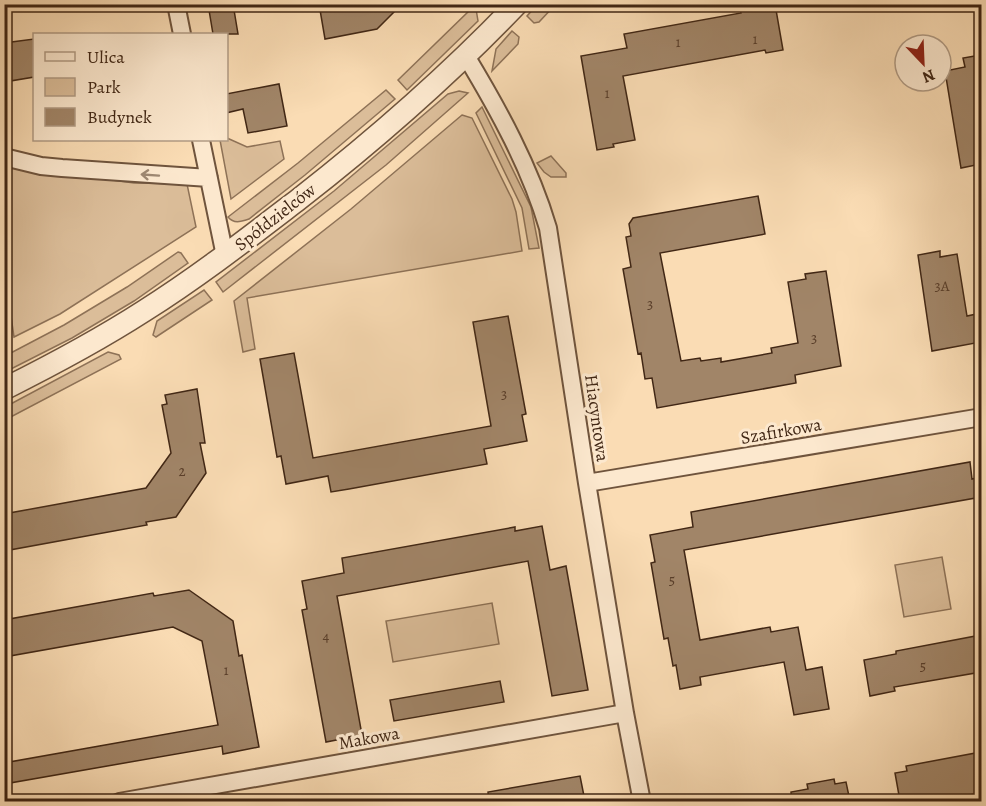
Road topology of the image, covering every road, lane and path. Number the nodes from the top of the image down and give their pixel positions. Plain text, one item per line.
1 (176, 4) edge
2 (516, 4) edge
3 (182, 33) edge
4 (466, 56) junction
5 (201, 141) edge
6 (4, 157) edge
7 (209, 178) junction
8 (225, 256) junction
9 (4, 389) edge
10 (981, 417) edge
11 (587, 483) junction
12 (625, 713) junction
13 (119, 801) edge
14 (642, 801) edge

1 - 3 street
2 - 4 street, Spółdzielców
4 - 8 street, Spółdzielców
4 - 11 street, Hiacyntowa
5 - 7 street
7 -> 6 street
7 - 8 street
8 - 9 street, Spółdzielców
10 - 11 street, Szafirkowa
11 - 12 street, Hiacyntowa
12 - 13 street, Makowa
12 - 14 street, Hiacyntowa

